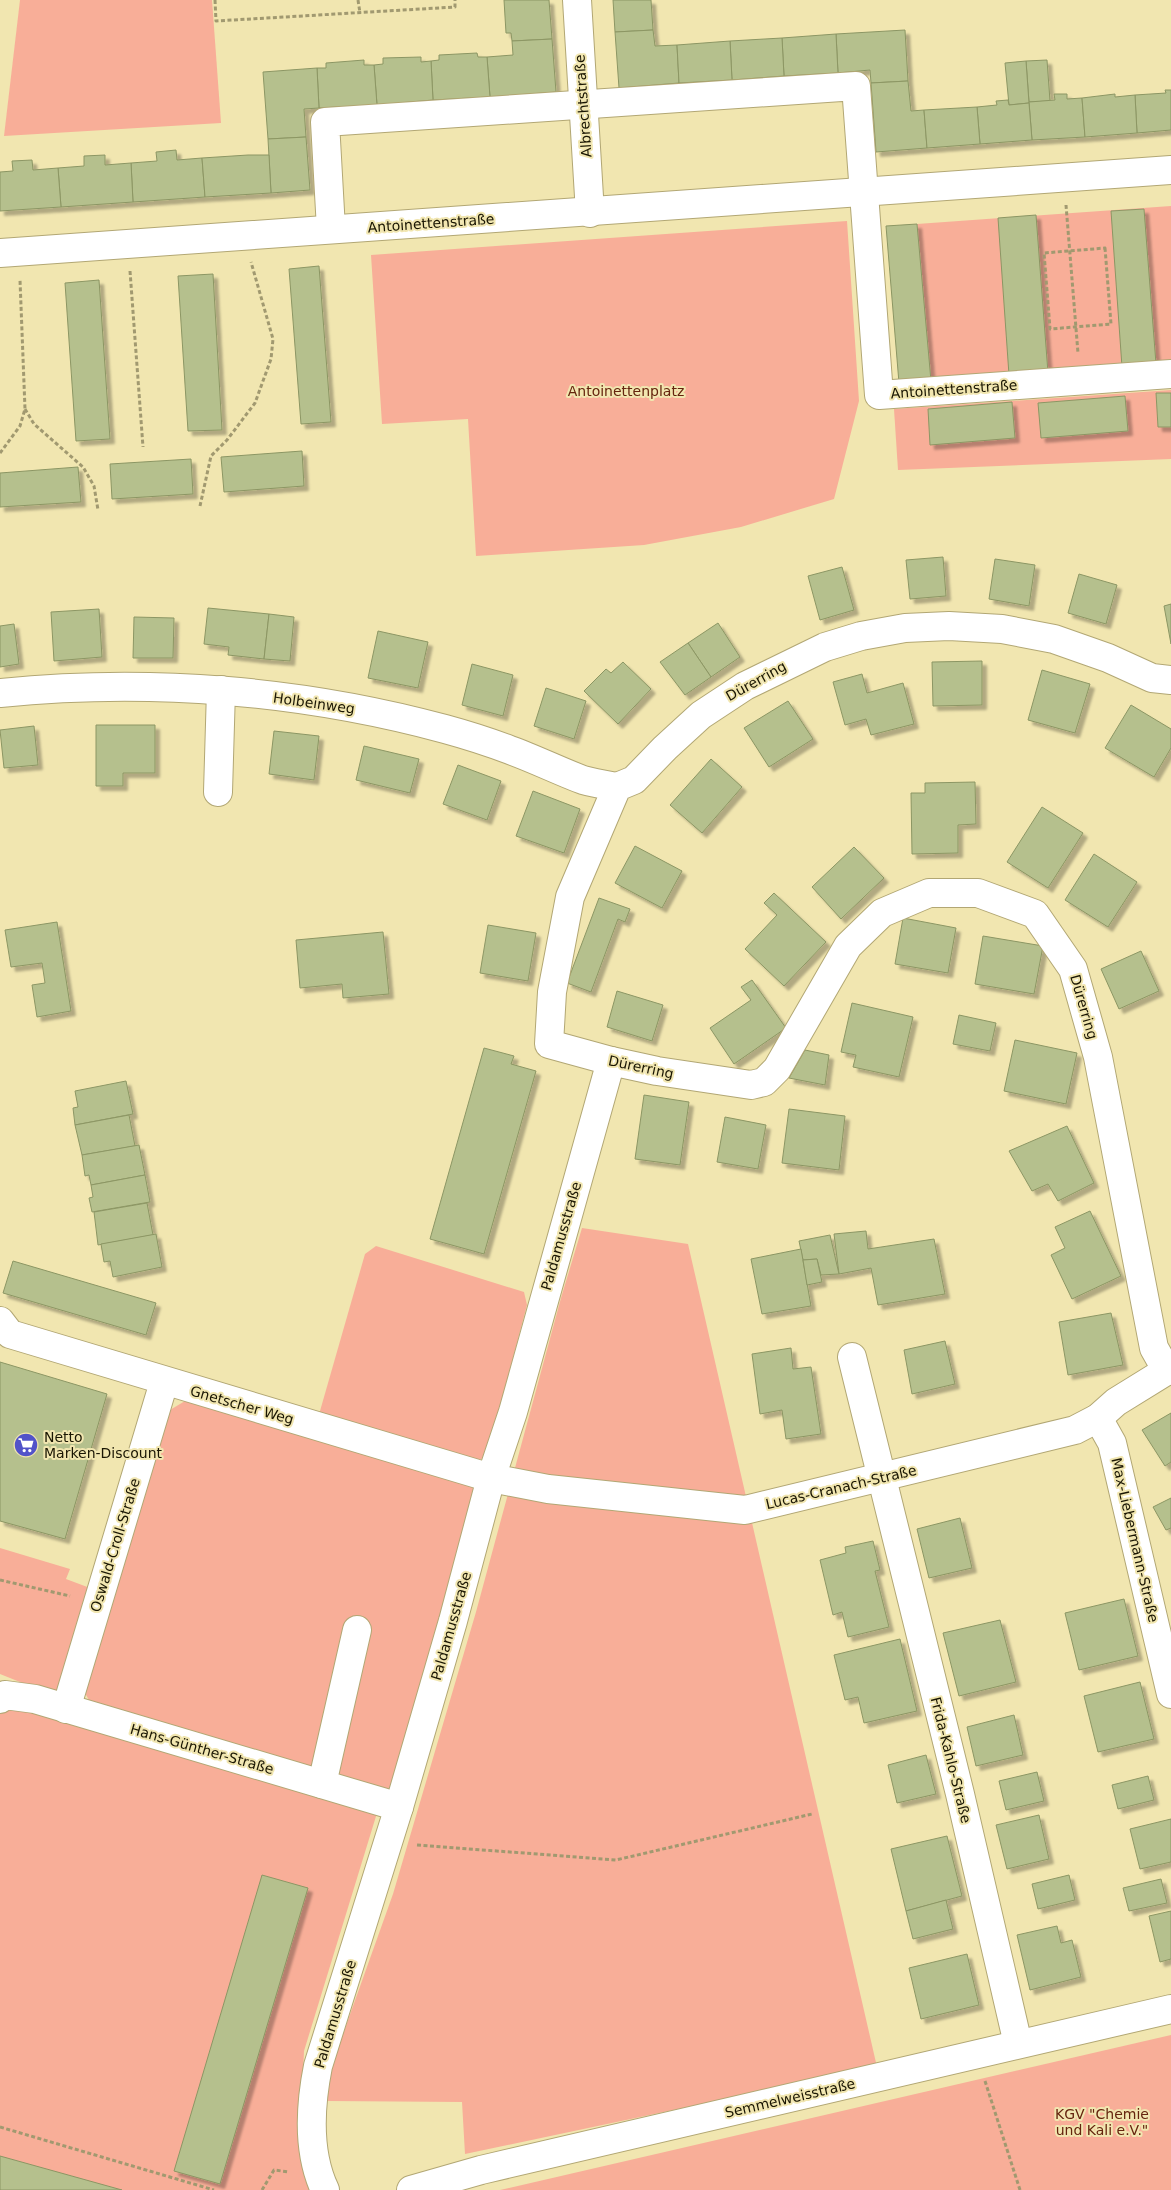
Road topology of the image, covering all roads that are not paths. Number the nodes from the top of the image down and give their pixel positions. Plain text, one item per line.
1 (577, 0) edge
2 (582, 106) junction
3 (1171, 170) edge
4 (863, 192) junction
5 (590, 213) junction
6 (331, 229) junction
7 (10, 253) edge
8 (1171, 374) edge
9 (1171, 680) edge
10 (221, 690) junction
11 (0, 693) edge
12 (617, 787) junction
13 (218, 792) dead end
14 (610, 1061) junction
15 (0, 1321) edge
16 (852, 1357) dead end
17 (1169, 1370) edge
18 (164, 1382) junction
19 (1098, 1418) junction
20 (882, 1477) junction
21 (491, 1478) junction
22 (357, 1630) dead end
23 (1171, 1694) edge
24 (3, 1697) edge
25 (66, 1709) junction
26 (322, 1784) junction
27 (399, 1807) junction
28 (1171, 2009) edge
29 (1018, 2044) junction
30 (322, 2184) edge
31 (411, 2190) edge

1 - 2 street, Albrechtstraße
2 - 4 street
2 - 5 street, Albrechtstraße
2 - 6 street
3 - 4 street, Antoinettenstraße
4 - 5 street, Antoinettenstraße
4 - 8 street, Antoinettenstraße
5 - 6 street, Antoinettenstraße
6 - 7 street, Antoinettenstraße
9 - 12 street, Dürerring
10 - 11 street, Holbeinweg
10 - 12 street, Holbeinweg
10 - 13 street
12 - 14 street, Dürerring
14 - 17 street, Dürerring
14 - 21 street, Paldamusstraße
15 - 18 street, Gnetscher Weg
16 - 20 street, Frida-Kahlo-Straße
17 - 19 street, Lucas-Cranach-Straße
18 - 21 street, Gnetscher Weg
18 - 25 street, Oswald-Croll-Straße
19 - 20 street, Lucas-Cranach-Straße
19 - 23 street, Max-Liebermann-Straße
20 - 21 street, Lucas-Cranach-Straße
20 - 29 street, Frida-Kahlo-Straße
21 - 27 street, Paldamusstraße
22 - 26 street
24 - 25 street, Hans-Günther-Straße
25 - 26 street, Hans-Günther-Straße
26 - 27 street, Hans-Günther-Straße
27 - 30 street, Paldamusstraße
28 - 29 street, Semmelweisstraße
29 - 31 street, Semmelweisstraße

